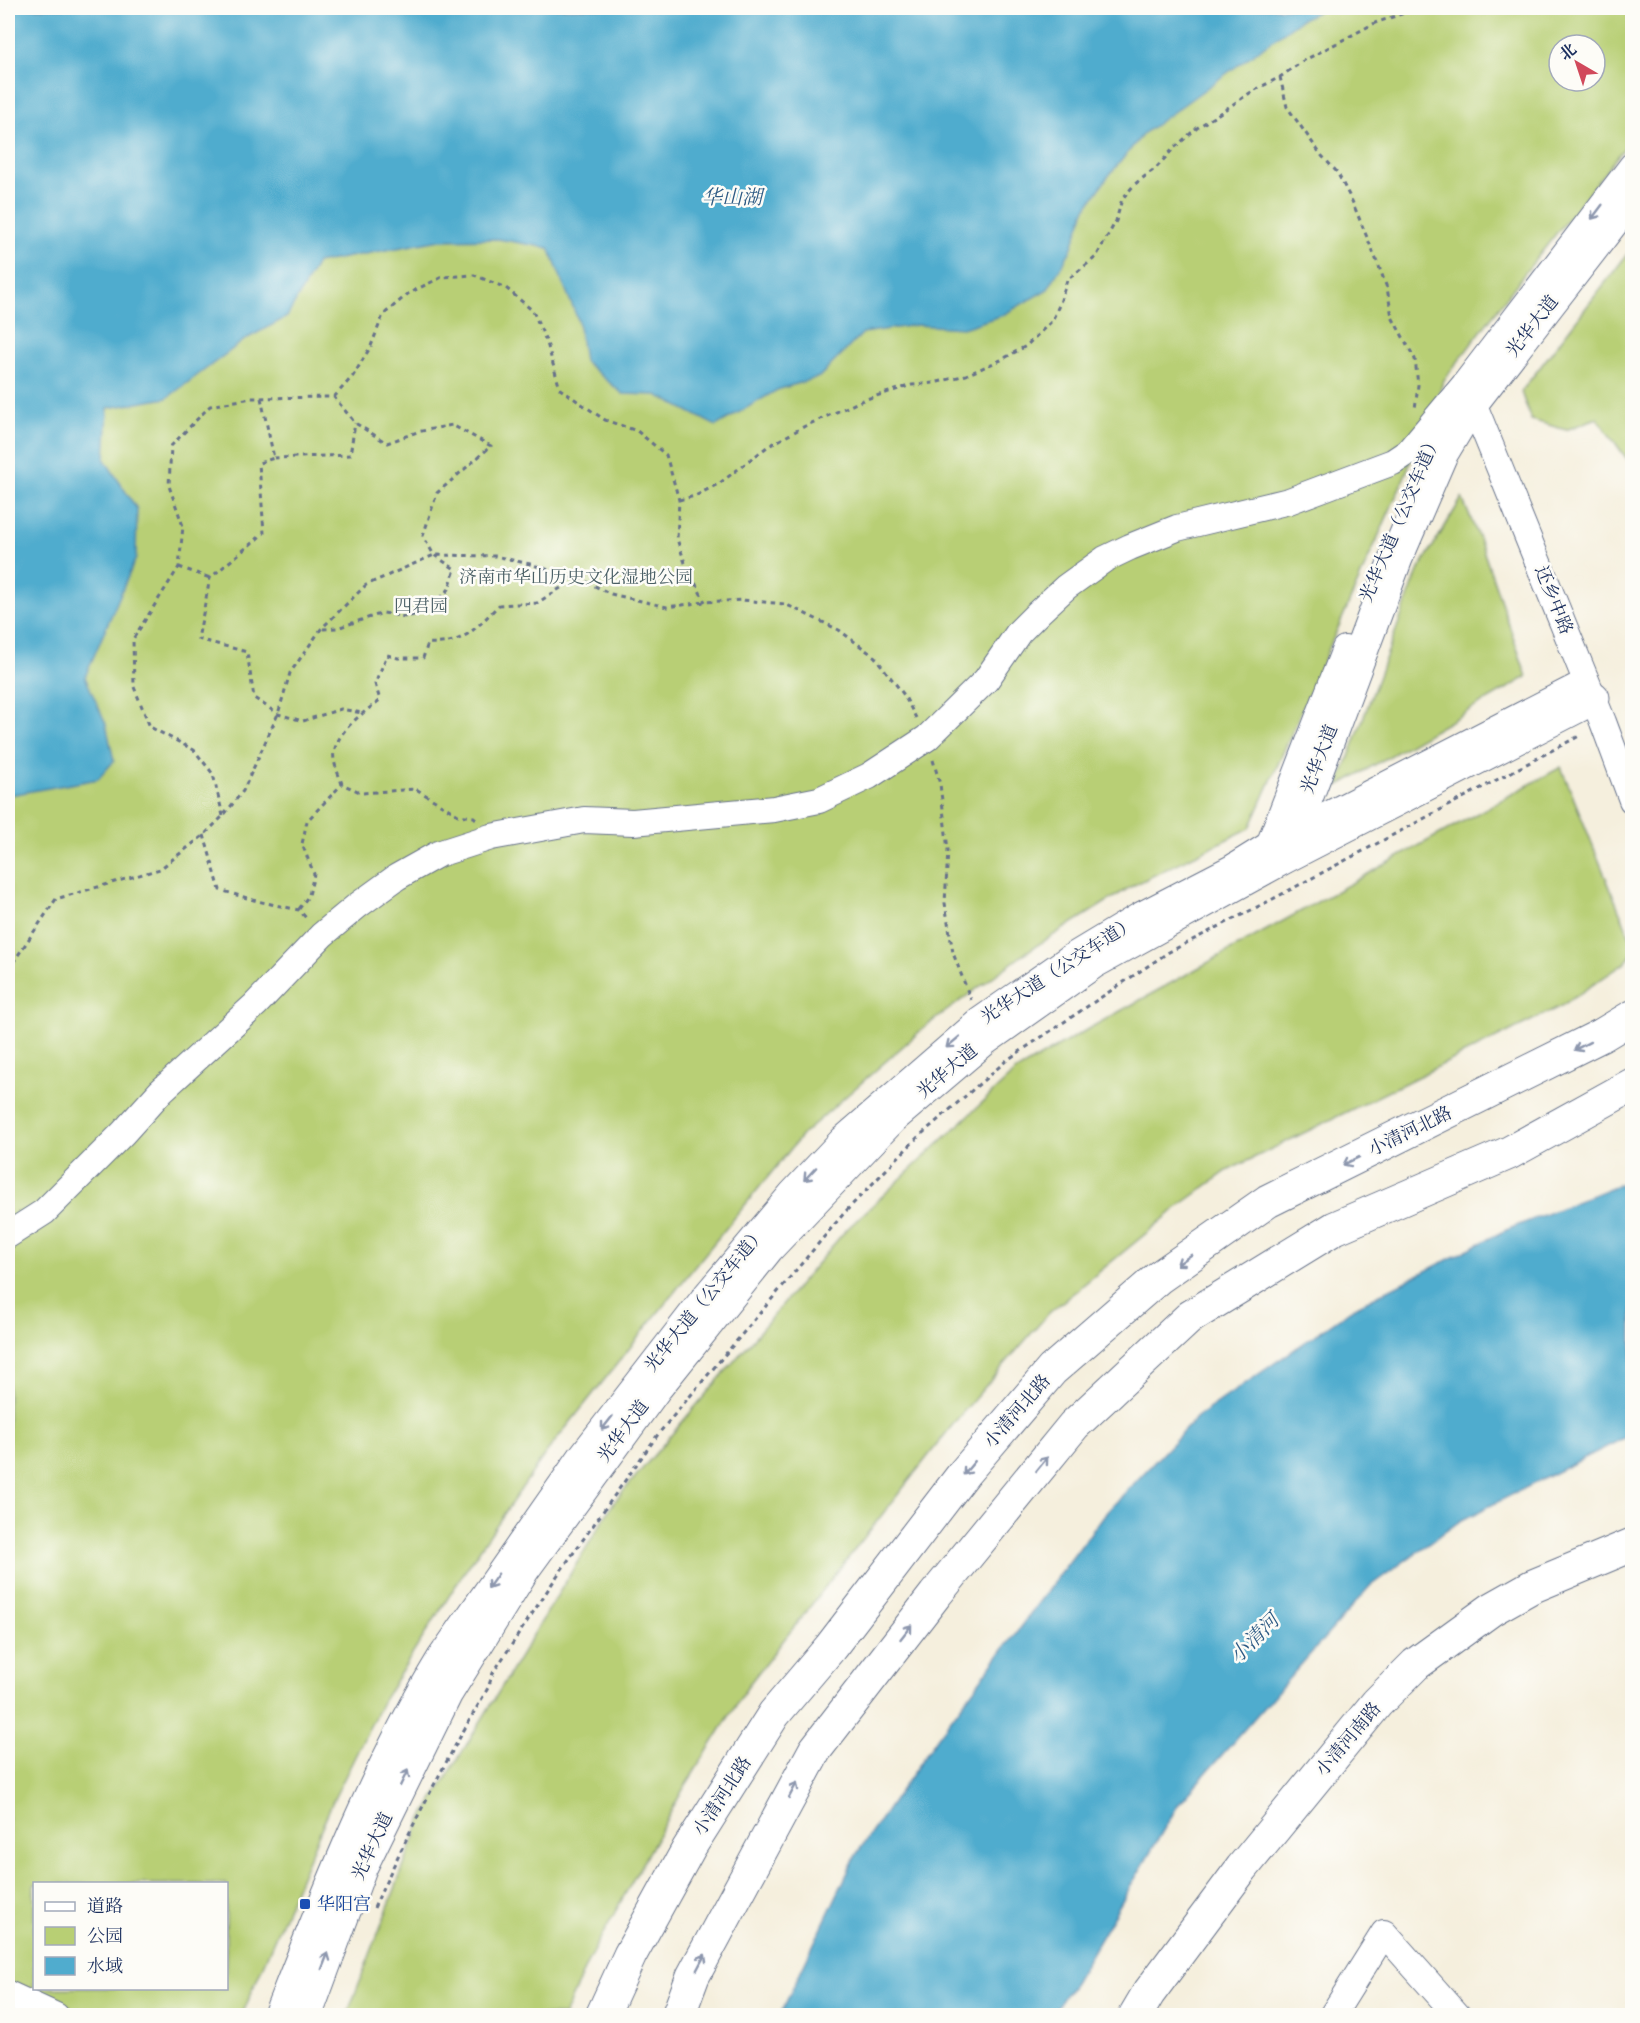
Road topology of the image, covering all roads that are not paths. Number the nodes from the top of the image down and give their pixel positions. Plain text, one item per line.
1 (1632, 166) edge
2 (1632, 196) edge
3 (1469, 393) junction
4 (1594, 701) junction
5 (1632, 800) edge
6 (1281, 845) junction
7 (1632, 1017) edge
8 (1632, 1085) edge
9 (8, 1235) edge
10 (1632, 1545) edge
11 (8, 1994) edge
12 (56, 2016) edge
13 (276, 2016) edge
14 (304, 2016) edge
15 (602, 2016) edge
16 (678, 2016) edge
17 (1134, 2016) edge
18 (1332, 2016) edge
19 (1458, 2016) edge

1 -> 3 street
2 - 3 main road, 光华大道
3 - 4 street, 还乡中路
3 - 6 main road, 光华大道
3 - 9 street
4 - 5 street, 还乡中路
4 - 6 main road
6 -> 13 street, 光华大道（公交车道）
14 -> 6 main road, 光华大道
7 -> 15 main road, 小清河北路
16 -> 8 main road
10 - 17 main road, 小清河南路
11 - 12 street
18 - 19 street

